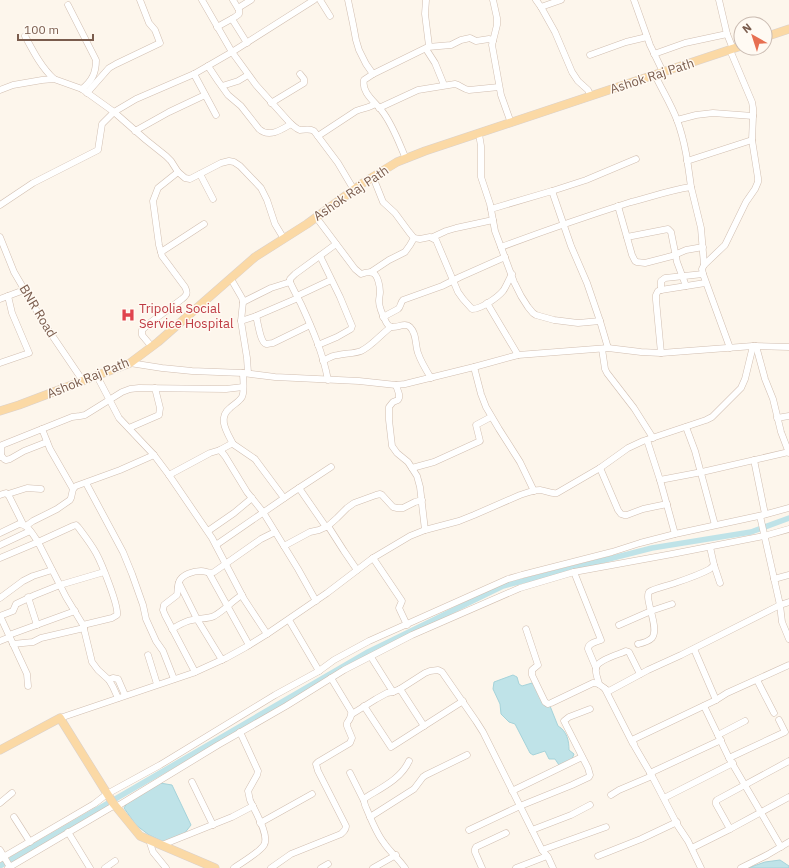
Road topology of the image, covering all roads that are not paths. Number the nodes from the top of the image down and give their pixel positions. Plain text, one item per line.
1 (140, 0) edge
2 (202, 0) edge
3 (233, 0) edge
4 (251, 0) edge
5 (301, 0) edge
6 (314, 0) edge
7 (320, 0) edge
8 (348, 0) edge
9 (426, 0) edge
10 (493, 0) edge
11 (536, 0) edge
12 (561, 0) edge
13 (634, 0) edge
14 (719, 0) edge
15 (68, 5) dead end
16 (304, 6) junction
17 (541, 7) junction
18 (238, 8) junction
19 (330, 16) dead end
20 (232, 19) junction
21 (218, 26) junction
22 (789, 29) edge
23 (727, 34) junction
24 (773, 34) edge
25 (25, 36) dead end
26 (647, 37) junction
27 (493, 41) junction
28 (247, 43) junction
29 (427, 48) junction
30 (731, 50) junction
31 (232, 52) junction
32 (654, 54) junction
33 (590, 55) dead end
34 (208, 66) junction
35 (194, 74) junction
36 (300, 74) dead end
37 (373, 74) junction
38 (659, 74) junction
39 (248, 75) junction
40 (54, 79) junction
41 (444, 85) junction
42 (222, 86) junction
43 (500, 87) junction
44 (0, 90) edge
45 (85, 91) junction
46 (205, 95) junction
47 (591, 96) junction
48 (271, 102) junction
49 (377, 106) junction
50 (114, 112) junction
51 (216, 115) dead end
52 (753, 116) junction
53 (677, 120) junction
54 (511, 123) junction
55 (291, 124) junction
56 (135, 131) junction
57 (479, 134) junction
58 (318, 136) junction
59 (752, 140) junction
60 (406, 159) junction
61 (636, 159) dead end
62 (687, 161) junction
63 (178, 172) junction
64 (200, 174) junction
65 (373, 177) junction
66 (690, 187) junction
67 (354, 190) junction
68 (552, 191) junction
69 (213, 199) dead end
70 (0, 205) edge
71 (618, 206) junction
72 (491, 209) junction
73 (316, 217) junction
74 (493, 220) junction
75 (204, 224) dead end
76 (564, 224) junction
77 (0, 237) edge
78 (433, 237) junction
79 (627, 237) junction
80 (414, 238) junction
81 (284, 239) junction
82 (336, 244) junction
83 (501, 247) junction
84 (703, 247) junction
85 (161, 252) junction
86 (675, 254) junction
87 (320, 256) junction
88 (505, 257) junction
89 (704, 265) junction
90 (371, 272) junction
91 (512, 274) junction
92 (702, 274) junction
93 (682, 276) junction
94 (231, 279) junction
95 (332, 280) junction
96 (453, 280) junction
97 (290, 282) junction
98 (705, 283) junction
99 (686, 286) junction
100 (24, 290) junction
101 (661, 290) junction
102 (8, 296) junction
103 (298, 297) junction
104 (0, 299) edge
105 (243, 302) junction
106 (486, 303) junction
107 (256, 316) junction
108 (384, 317) junction
109 (600, 320) junction
110 (242, 321) junction
111 (310, 325) junction
112 (391, 327) junction
113 (318, 345) junction
114 (755, 346) junction
115 (152, 347) junction
116 (789, 347) edge
117 (730, 348) junction
118 (605, 349) junction
119 (661, 353) junction
120 (518, 355) junction
121 (323, 361) junction
122 (130, 363) junction
123 (0, 364) edge
124 (474, 367) junction
125 (246, 373) junction
126 (97, 376) junction
127 (431, 378) junction
128 (328, 380) junction
129 (83, 381) junction
130 (396, 385) junction
131 (243, 387) junction
132 (154, 388) junction
133 (110, 400) junction
134 (0, 410) edge
135 (789, 416) edge
136 (491, 417) junction
137 (777, 418) junction
138 (686, 427) junction
139 (129, 428) junction
140 (42, 429) junction
141 (650, 439) junction
142 (47, 442) junction
143 (233, 444) junction
144 (220, 450) junction
145 (789, 453) edge
146 (154, 455) junction
147 (1, 456) edge
148 (754, 460) junction
149 (331, 467) dead end
150 (412, 468) junction
151 (600, 468) junction
152 (702, 472) junction
153 (169, 475) junction
154 (660, 480) junction
155 (86, 482) junction
156 (300, 488) junction
157 (41, 489) dead end
158 (72, 489) junction
159 (534, 491) junction
160 (8, 494) junction
161 (0, 495) edge
162 (252, 498) junction
163 (284, 498) junction
164 (422, 500) junction
165 (667, 504) junction
166 (789, 508) edge
167 (264, 512) junction
168 (763, 515) junction
169 (715, 525) junction
170 (327, 526) junction
171 (26, 527) junction
172 (789, 529) edge
173 (425, 530) junction
174 (208, 531) junction
175 (0, 532) edge
176 (275, 532) junction
177 (675, 534) junction
178 (764, 535) junction
179 (38, 542) junction
180 (0, 545) edge
181 (216, 545) junction
182 (284, 546) junction
183 (710, 547) junction
184 (0, 558) edge
185 (373, 558) junction
186 (226, 563) junction
187 (714, 565) junction
188 (52, 570) junction
189 (357, 570) junction
190 (104, 572) junction
191 (574, 572) junction
192 (209, 573) junction
193 (789, 575) edge
194 (774, 579) junction
195 (179, 581) junction
196 (720, 583) dead end
197 (60, 585) junction
198 (242, 595) junction
199 (0, 598) edge
200 (28, 598) junction
201 (316, 601) junction
202 (789, 602) edge
203 (672, 604) dead end
204 (780, 605) junction
205 (228, 606) junction
206 (75, 611) junction
207 (651, 611) junction
208 (0, 616) edge
209 (197, 619) junction
210 (289, 620) junction
211 (37, 625) junction
212 (407, 625) junction
213 (619, 625) dead end
214 (83, 627) junction
215 (172, 629) junction
216 (526, 629) dead end
217 (267, 634) junction
218 (9, 636) junction
219 (789, 639) edge
220 (0, 641) edge
221 (13, 644) junction
222 (638, 644) dead end
223 (249, 645) junction
224 (694, 649) junction
225 (148, 655) dead end
226 (371, 657) junction
227 (222, 660) junction
228 (789, 665) edge
229 (596, 668) junction
230 (319, 671) junction
231 (195, 672) junction
232 (640, 674) junction
233 (331, 678) junction
234 (174, 679) junction
235 (109, 680) junction
236 (757, 680) junction
237 (157, 684) junction
238 (599, 684) junction
239 (28, 686) dead end
240 (400, 689) junction
241 (605, 690) junction
242 (393, 692) junction
243 (125, 695) junction
244 (118, 698) junction
245 (716, 700) junction
246 (463, 701) junction
247 (364, 706) junction
248 (704, 706) junction
249 (590, 709) dead end
250 (774, 713) dead end
251 (352, 714) junction
252 (60, 718) junction
253 (779, 720) dead end
254 (745, 721) dead end
255 (424, 726) junction
256 (240, 732) junction
257 (719, 738) junction
258 (633, 744) junction
259 (0, 750) edge
260 (467, 755) dead end
261 (582, 757) junction
262 (731, 760) junction
263 (789, 760) edge
264 (409, 761) dead end
265 (350, 774) dead end
266 (651, 775) junction
267 (192, 782) dead end
268 (745, 785) junction
269 (512, 792) junction
270 (12, 793) dead end
271 (107, 794) junction
272 (312, 794) dead end
273 (611, 795) dead end
274 (789, 797) edge
275 (664, 798) junction
276 (364, 801) junction
277 (0, 803) edge
278 (115, 805) junction
279 (590, 805) dead end
280 (253, 806) junction
281 (520, 806) junction
282 (761, 813) junction
283 (14, 817) dead end
284 (370, 817) junction
285 (676, 822) junction
286 (260, 823) junction
287 (213, 824) junction
288 (606, 827) dead end
289 (730, 829) junction
290 (469, 830) dead end
291 (532, 830) junction
292 (68, 832) junction
293 (506, 833) dead end
294 (150, 840) junction
295 (30, 842) junction
296 (789, 842) edge
297 (162, 845) junction
298 (781, 847) junction
299 (692, 848) junction
300 (0, 850) edge
301 (542, 850) junction
302 (396, 855) junction
303 (547, 856) junction
304 (598, 856) dead end
305 (115, 861) dead end
306 (6, 862) edge
307 (328, 864) dead end
308 (90, 868) edge
309 (105, 868) edge
310 (166, 868) edge
311 (215, 868) edge
312 (234, 868) edge
313 (271, 868) edge
314 (321, 868) edge
315 (373, 868) edge
316 (404, 868) edge
317 (482, 868) edge
318 (516, 868) edge
319 (553, 868) edge
320 (701, 868) edge
321 (741, 868) edge

1 - 45 street
2 - 21 street
3 - 18 street
4 - 18 street
5 - 16 street
6 - 16 street
7 - 19 street
8 - 37 street
9 - 29 street
10 - 27 street
11 - 17 street
12 - 17 street
13 - 26 street
14 - 23 street
15 - 45 street
16 - 28 street
17 - 47 street
18 - 20 street
20 - 21 street
20 - 28 street
21 - 31 street
22 - 24 main road
23 - 30 street
23 - 32 street
25 - 40 street
26 - 32 street
26 - 33 street
27 - 29 street
27 - 43 street
28 - 31 street
29 - 37 street
29 - 41 street
30 - 38 main road, Ashok Raj Path
30 - 52 street
31 - 34 street
31 - 39 street
32 - 38 street
34 - 35 street
34 - 42 street
35 - 46 street
35 - 50 street
36 - 48 street
37 - 49 street
38 - 47 main road, Ashok Raj Path
38 - 53 street
39 - 42 street
39 - 48 street
40 - 44 street
40 - 45 street
41 - 43 street
41 - 49 street
42 - 55 street
43 - 54 street
45 - 50 street
46 - 51 street
46 - 56 street
47 - 54 main road, Ashok Raj Path
48 - 55 street
49 - 58 street
49 - 60 street
50 - 56 street
50 - 70 street
52 - 53 street
52 - 59 street
53 - 62 street
54 - 57 main road, Ashok Raj Path
55 - 58 street
56 - 63 street
57 - 60 main road, Ashok Raj Path
57 - 72 street
58 - 67 street
59 - 62 street
59 - 89 street
60 - 65 main road, Ashok Raj Path
61 - 68 street
62 - 66 street
63 - 64 street
63 - 85 street
64 - 69 street
64 - 81 street
65 - 67 main road, Ashok Raj Path
65 - 80 street
66 - 71 street
66 - 84 street
67 - 73 main road, Ashok Raj Path
68 - 72 street
68 - 76 street
71 - 76 street
71 - 79 street
72 - 74 street
73 - 81 main road, Ashok Raj Path
73 - 82 street
74 - 78 street
74 - 83 street
75 - 85 street
76 - 83 street
76 - 109 street
77 - 100 street, BNR Road
78 - 80 street
78 - 96 street
79 - 86 street
79 - 86 street
80 - 90 street
81 - 94 main road, Ashok Raj Path
82 - 87 street
82 - 90 street
83 - 88 street
84 - 86 street
84 - 89 street
85 - 115 street
86 - 93 street
87 - 95 street
87 - 97 street
88 - 91 street
88 - 96 street
89 - 92 street
90 - 108 street
91 - 106 street
91 - 109 street
92 - 93 street
92 - 98 street
93 - 99 street
93 - 101 street
94 - 105 street
94 - 115 main road, Ashok Raj Path
95 - 103 street
95 - 113 street
96 - 106 street
96 - 108 street
97 - 103 street
97 - 105 street
98 - 99 street
98 - 117 street
99 - 101 street
100 - 102 street
100 - 129 street, BNR Road
101 - 119 street
102 - 104 street
102 - 123 street
103 - 107 street
103 - 111 street
105 - 110 street
106 - 120 street
107 - 110 street
107 - 111 street
108 - 112 street
109 - 118 street
110 - 125 street
111 - 113 street
112 - 121 street
112 - 127 street
113 - 121 street
114 - 116 street
114 - 117 street
114 - 137 street
114 - 138 street
115 - 122 main road, Ashok Raj Path
117 - 119 street
118 - 119 street
118 - 120 street
118 - 141 street
120 - 124 street
121 - 128 street
122 - 125 street
122 - 126 main road, Ashok Raj Path
124 - 127 street
124 - 136 street
125 - 128 street
125 - 131 street
126 - 129 main road, Ashok Raj Path
126 - 133 street
127 - 130 street
128 - 130 street
129 - 134 main road, Ashok Raj Path
130 - 150 street
131 - 132 street
131 - 143 street
132 - 133 street
132 - 139 street
133 - 139 street
133 - 140 street
135 - 137 street
136 - 150 street
136 - 159 street
137 - 145 street
138 - 141 street
138 - 152 street
139 - 146 street
140 - 142 street
140 - 147 street
141 - 151 street
141 - 154 street
142 - 147 street
142 - 158 street
143 - 144 street
143 - 163 street
144 - 153 street
144 - 162 street
145 - 148 street
146 - 153 street
146 - 155 street
148 - 152 street
148 - 168 street
149 - 156 street
150 - 164 street
151 - 159 street
151 - 165 street
152 - 154 street
152 - 169 street
153 - 174 street
154 - 165 street
155 - 158 street
155 - 234 street
156 - 163 street
156 - 170 street
157 - 160 street
158 - 171 street
159 - 173 street
160 - 161 street
160 - 171 street
162 - 167 street
162 - 174 street
163 - 167 street
164 - 170 street
164 - 173 street
165 - 177 street
166 - 168 street
167 - 176 street
167 - 181 street
168 - 169 street
168 - 178 street
169 - 177 street
170 - 182 street
170 - 189 street
171 - 175 street
171 - 179 street
171 - 180 street
172 - 178 street
173 - 185 street
174 - 181 street
176 - 182 street
176 - 186 street
177 - 212 street
178 - 183 street
178 - 194 street
179 - 184 street
179 - 188 street
179 - 190 street
181 - 186 street
182 - 201 street
183 - 187 street
183 - 191 street
185 - 189 street
185 - 212 street
186 - 192 street
186 - 198 street
187 - 196 street
187 - 207 street
188 - 197 street
188 - 199 street
189 - 201 street
190 - 197 street
190 - 214 street
191 - 226 street
191 - 229 street
192 - 195 street
192 - 205 street
193 - 194 street
194 - 204 street
195 - 209 street
195 - 215 street
197 - 200 street
197 - 206 street
198 - 205 street
198 - 217 street
200 - 208 street
200 - 211 street
201 - 210 street
202 - 204 street
203 - 207 street
204 - 219 street
204 - 224 street
205 - 209 street
205 - 223 street
206 - 211 street
206 - 214 street
207 - 213 street
207 - 222 street
208 - 218 street
209 - 215 street
209 - 227 street
210 - 217 street
210 - 230 street
211 - 218 street
212 - 230 street
214 - 221 street
214 - 235 street
215 - 231 street
216 - 238 street
217 - 223 street
218 - 220 street
218 - 221 street
221 - 239 street
223 - 227 street
224 - 232 street
224 - 245 street
225 - 237 street
226 - 233 street
226 - 242 street
227 - 231 street
228 - 236 street
229 - 232 street
229 - 238 street
230 - 271 street
231 - 234 street
232 - 241 street
233 - 251 street
233 - 256 street
234 - 237 street
235 - 243 street
235 - 244 street
236 - 245 street
236 - 250 street
237 - 243 street
238 - 241 street
240 - 242 street
240 - 246 street
240 - 255 street
241 - 258 street
242 - 247 street
243 - 244 street
244 - 252 street
245 - 248 street
246 - 255 street
246 - 269 street
247 - 251 street
247 - 255 street
248 - 257 street
248 - 258 street
249 - 261 street
251 - 313 street
252 - 259 main road
252 - 271 main road
253 - 262 street
254 - 257 street
256 - 278 street
256 - 280 street
257 - 262 street
257 - 266 street
258 - 266 street
260 - 284 street
261 - 269 street
261 - 281 street
262 - 268 street
262 - 275 street
263 - 268 street
264 - 276 street
265 - 276 street
266 - 273 street
266 - 275 street
267 - 287 street
268 - 282 street
268 - 289 street
269 - 281 street
270 - 277 street
271 - 278 main road
271 - 295 street
272 - 286 street
274 - 282 street
275 - 285 street
276 - 284 street
278 - 292 street
278 - 294 main road
279 - 291 street
280 - 286 street
280 - 287 street
281 - 290 street
281 - 291 street
282 - 289 street
282 - 298 street
283 - 295 street
284 - 302 street
285 - 299 street
285 - 304 street
286 - 312 street
287 - 297 street
288 - 301 street
289 - 299 street
291 - 301 street
292 - 306 street
292 - 308 street
293 - 317 street
294 - 297 main road
294 - 310 street
295 - 306 street
296 - 298 street
297 - 311 main road
298 - 321 street
299 - 320 street
300 - 306 street
301 - 303 street
302 - 315 street
302 - 316 street
303 - 318 street
303 - 319 street
305 - 309 street
307 - 314 street

